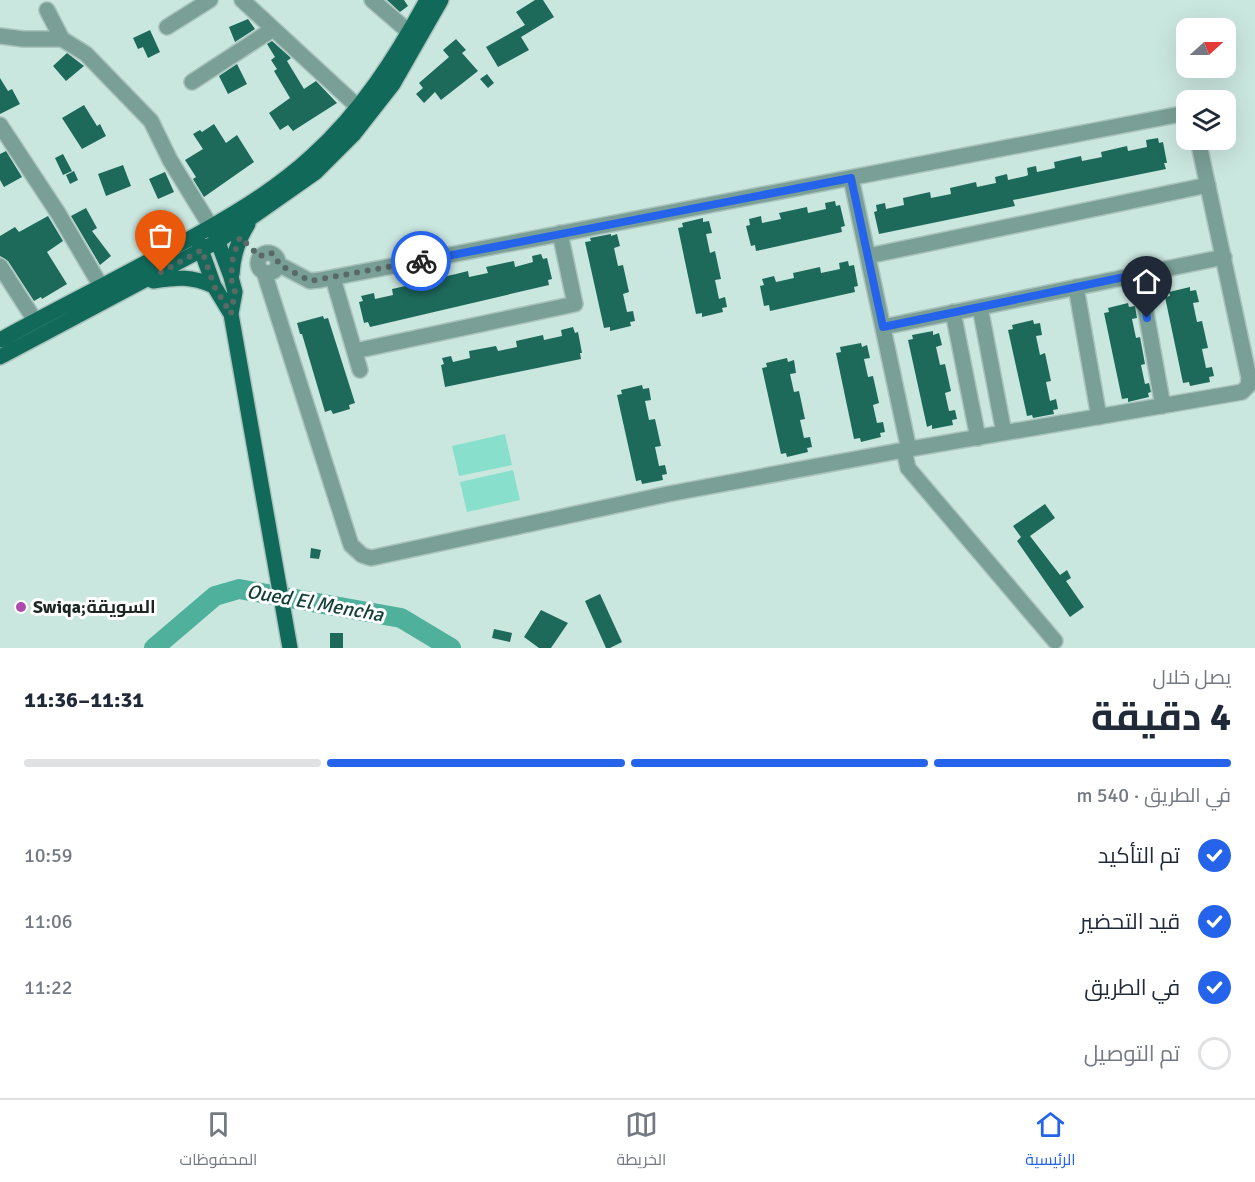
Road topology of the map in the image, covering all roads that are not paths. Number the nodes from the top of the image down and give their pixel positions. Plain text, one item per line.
1 (210, 0) edge
2 (242, 0) edge
3 (372, 0) edge
4 (427, 0) edge
5 (441, 0) edge
6 (47, 10) dead end
7 (167, 27) dead end
8 (273, 29) junction
9 (409, 33) junction
10 (0, 36) edge
11 (62, 39) junction
12 (192, 82) dead end
13 (358, 107) junction
14 (1176, 115) edge
15 (0, 124) edge
16 (1200, 150) edge
17 (851, 178) junction
18 (1208, 185) junction
19 (250, 220) junction
20 (561, 233) junction
21 (215, 234) junction
22 (196, 236) junction
23 (240, 237) junction
24 (202, 250) junction
25 (868, 256) junction
26 (1224, 257) junction
27 (262, 264) junction
28 (0, 266) edge
29 (1139, 274) junction
30 (231, 278) junction
31 (333, 278) junction
32 (141, 283) junction
33 (214, 286) junction
34 (1076, 287) junction
35 (102, 288) junction
36 (980, 307) junction
37 (953, 312) junction
38 (231, 314) junction
39 (36, 322) junction
40 (883, 327) junction
41 (0, 340) edge
42 (355, 351) junction
43 (0, 357) edge
44 (360, 370) dead end
45 (1163, 406) junction
46 (1100, 417) junction
47 (1004, 433) junction
48 (978, 438) junction
49 (907, 450) junction
50 (1055, 641) dead end
51 (290, 648) edge

1 - 7 street
2 - 8 street
3 - 9 street
4 - 9 main road
5 - 19 main road
6 - 11 street
8 - 12 street
8 - 13 street
9 - 13 main road
10 - 11 street
11 - 21 street
13 - 21 main road
14 - 17 street
15 - 35 street
16 - 18 street
17 - 20 street
17 - 25 street
18 - 25 street
18 - 26 street
19 - 21 main road
19 - 23 main road
20 - 31 street
20 - 42 street
21 - 22 main road
21 - 24 main road
21 - 30 main road
22 - 24 main road
22 - 35 main road
23 - 27 street
23 - 30 main road
24 - 32 main road
24 - 33 main road
25 - 40 street
26 - 29 street
26 - 45 street
27 - 31 street
27 - 49 street
28 - 39 street
29 - 34 street
29 - 45 street
30 - 38 main road
31 - 42 street
32 - 33 main road
32 - 43 main road
33 - 38 main road
34 - 36 street
34 - 46 street
35 - 39 main road
36 - 37 street
36 - 47 street
37 - 40 street
37 - 48 street
38 - 51 main road
39 - 41 main road
40 - 49 street
42 - 44 street
45 - 46 street
46 - 47 street
47 - 48 street
48 - 49 street
49 - 50 street

